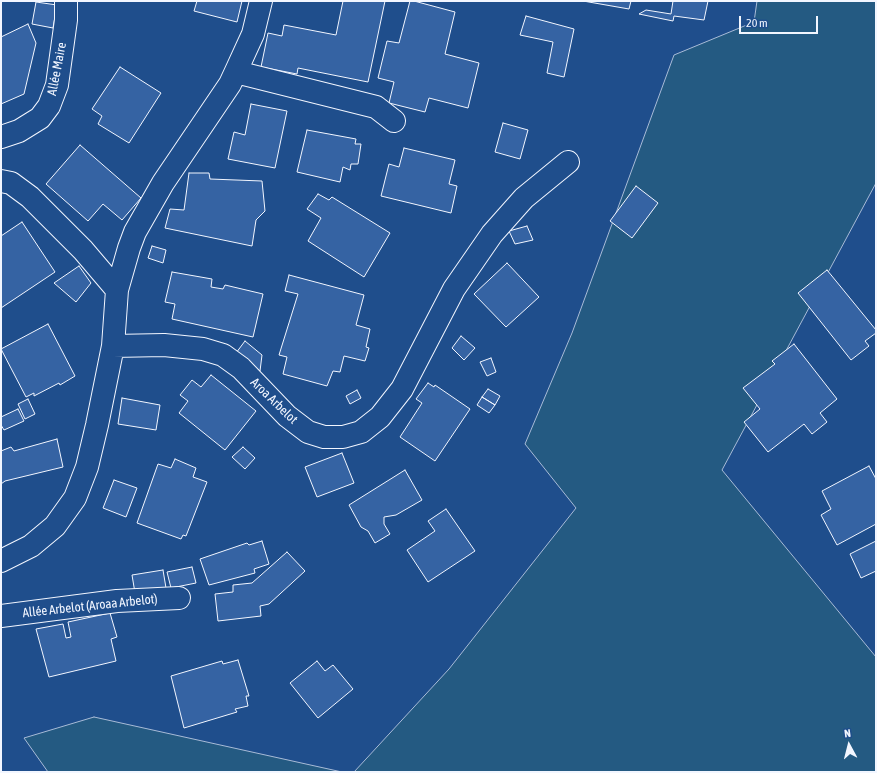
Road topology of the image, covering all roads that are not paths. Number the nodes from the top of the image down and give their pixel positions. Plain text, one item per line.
1 (66, 1) edge
2 (262, 1) edge
3 (236, 72) junction
4 (394, 121) dead end
5 (3, 136) edge
6 (568, 162) dead end
7 (1, 181) edge
8 (117, 290) junction
9 (113, 346) junction
10 (1, 561) edge
11 (180, 598) dead end
12 (1, 616) edge

1 - 5 street, Allée Maire
2 - 3 street
3 - 4 street
3 - 8 street
6 - 9 street, Aroa Arbelot
7 - 8 street
8 - 9 street
9 - 10 street
11 - 12 street, Allée Arbelot (Aroaa Arbelot)

